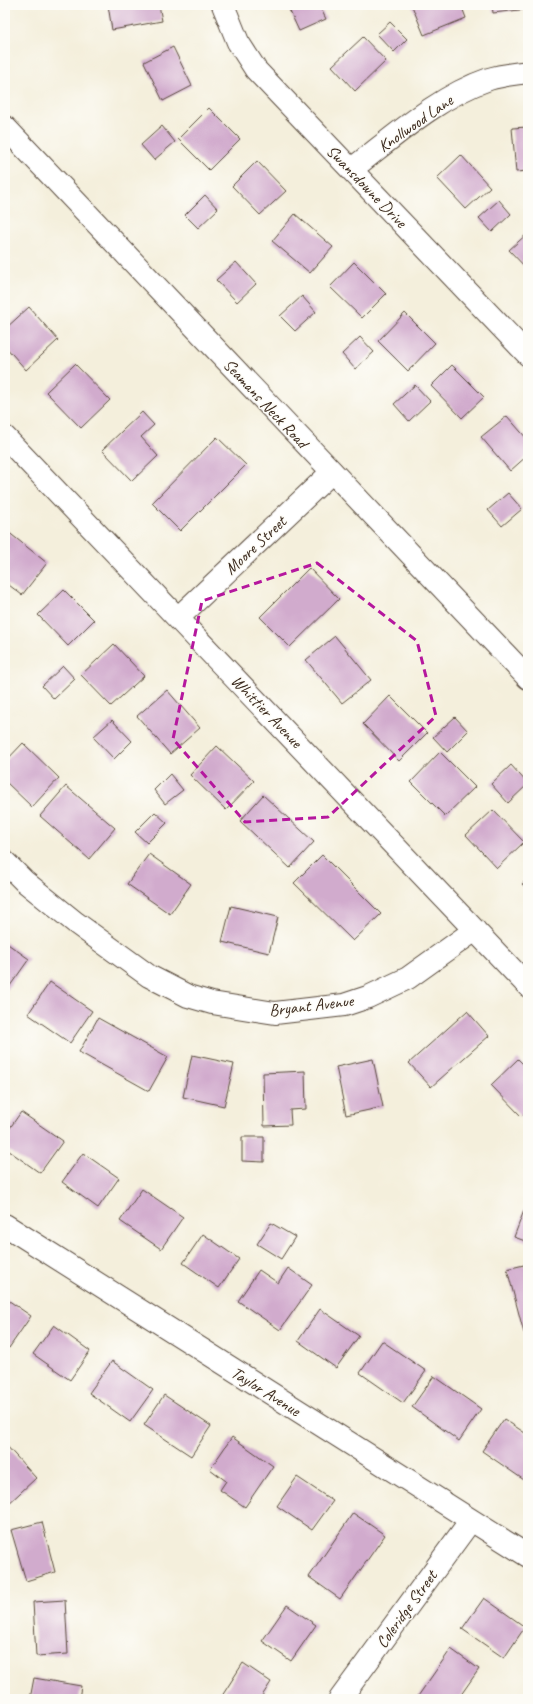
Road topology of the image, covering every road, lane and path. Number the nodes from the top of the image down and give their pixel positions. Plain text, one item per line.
1 (223, 5) edge
2 (528, 72) edge
3 (5, 127) edge
4 (352, 170) junction
5 (528, 356) edge
6 (5, 437) edge
7 (332, 472) junction
8 (178, 618) junction
9 (528, 678) edge
10 (5, 862) edge
11 (475, 930) junction
12 (528, 986) edge
13 (5, 1226) edge
14 (471, 1520) junction
15 (528, 1556) edge
16 (340, 1699) edge

1 - 4 street, Swansdowne Drive
2 - 4 street, Knollwood Lane
3 - 7 street, Seamans Neck Road
4 - 5 street, Swansdowne Drive
6 - 8 street, Whittier Avenue
7 - 8 street, Moore Street
7 - 9 street, Seamans Neck Road
8 - 11 street, Whittier Avenue
10 - 11 street, Bryant Avenue
11 - 12 street, Whittier Avenue
13 - 14 street, Taylor Avenue
14 - 15 street, Taylor Avenue
14 - 16 street, Coleridge Street

